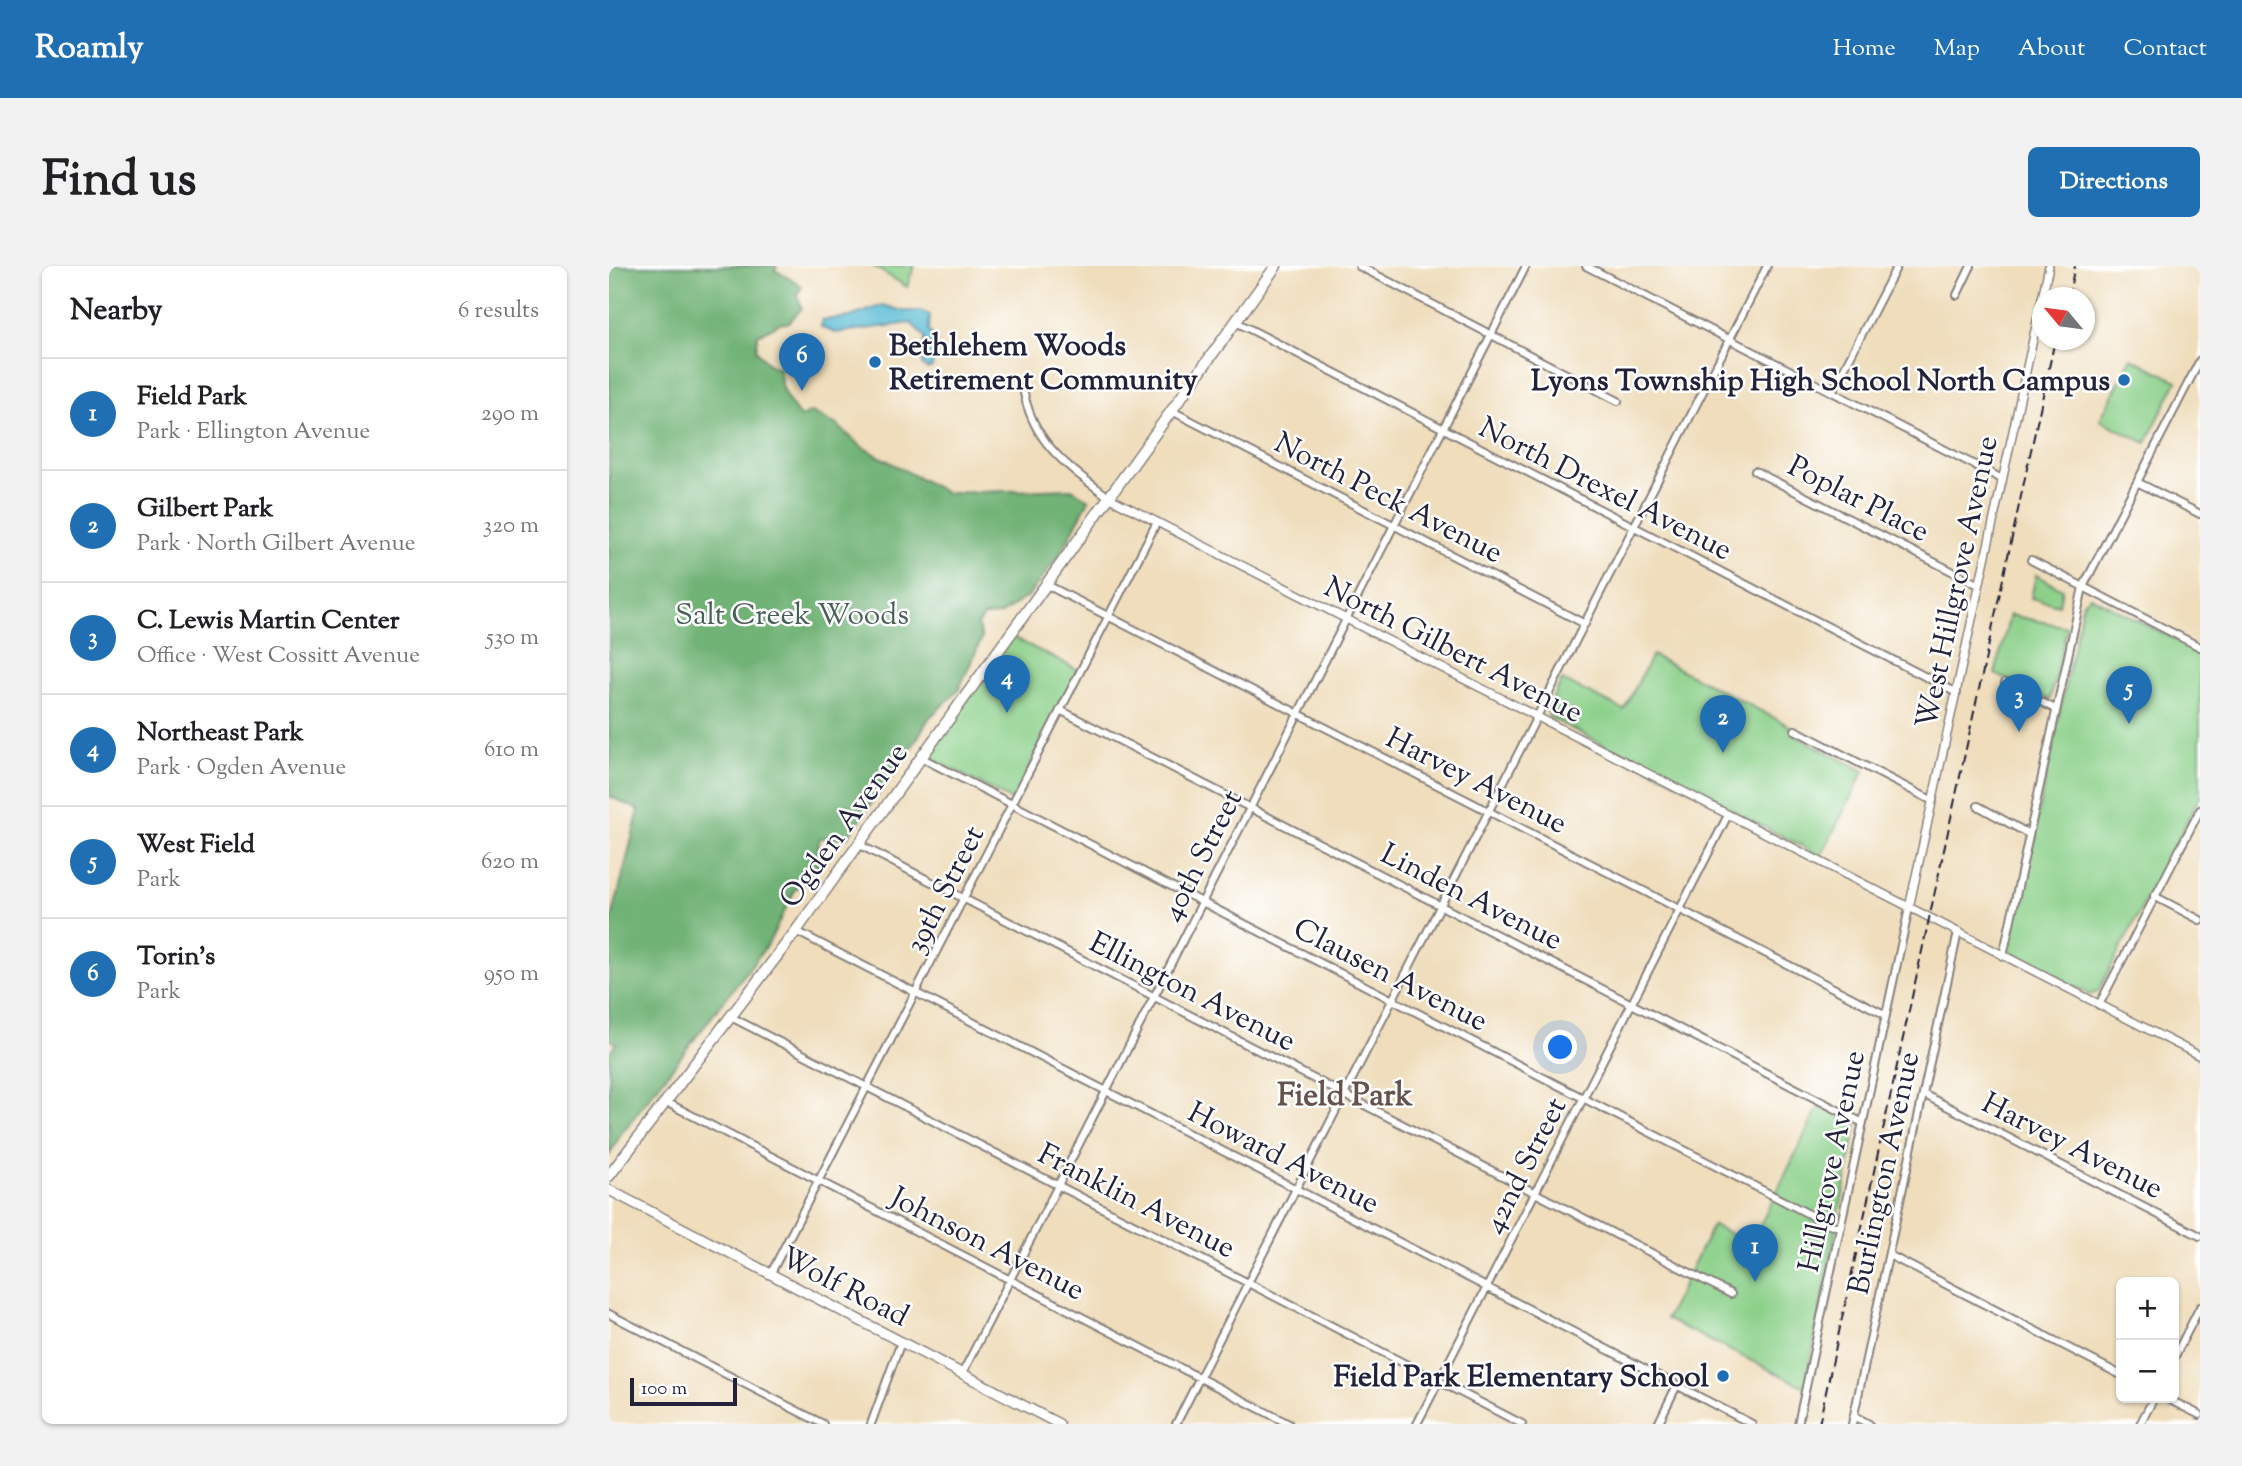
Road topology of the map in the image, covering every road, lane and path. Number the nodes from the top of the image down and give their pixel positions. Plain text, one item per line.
1 (1276, 266) edge
2 (1359, 266) edge
3 (1526, 266) edge
4 (1586, 266) edge
5 (1767, 266) edge
6 (1897, 266) edge
7 (1971, 266) edge
8 (2049, 266) edge
9 (1957, 295) dead end
10 (1235, 322) junction
11 (1490, 336) junction
12 (1729, 340) junction
13 (2200, 360) edge
14 (2191, 378) junction
15 (2199, 382) edge
16 (1023, 387) dead end
17 (1832, 392) junction
18 (1618, 401) dead end
19 (1172, 411) junction
20 (1442, 430) junction
21 (1755, 471) dead end
22 (2000, 478) junction
23 (2137, 482) junction
24 (1110, 498) junction
25 (2200, 514) edge
26 (1157, 522) junction
27 (1394, 525) junction
28 (1634, 528) junction
29 (2031, 560) dead end
30 (1047, 585) junction
31 (1979, 585) junction
32 (2083, 587) junction
33 (1108, 616) junction
34 (1347, 620) junction
35 (1585, 624) junction
36 (2200, 647) edge
37 (2005, 683) dead end
38 (1957, 693) junction
39 (2055, 709) junction
40 (1060, 710) junction
41 (1299, 713) junction
42 (1537, 717) junction
43 (1795, 730) dead end
44 (922, 758) junction
45 (1933, 801) junction
46 (1012, 805) junction
47 (1978, 806) dead end
48 (1250, 808) junction
49 (2200, 810) edge
50 (1489, 812) junction
51 (1728, 815) junction
52 (2028, 833) junction
53 (858, 844) junction
54 (2154, 896) junction
55 (964, 899) junction
56 (1202, 903) junction
57 (1441, 906) junction
58 (1909, 908) junction
59 (1680, 910) junction
60 (2200, 920) edge
61 (796, 931) junction
62 (1958, 932) junction
63 (2003, 956) junction
64 (916, 993) junction
65 (1154, 997) junction
66 (1393, 1000) junction
67 (1631, 1004) junction
68 (2099, 1005) junction
69 (1886, 1015) junction
70 (731, 1017) junction
71 (2200, 1056) edge
72 (867, 1087) junction
73 (1106, 1091) junction
74 (1345, 1095) junction
75 (1925, 1095) junction
76 (1583, 1098) junction
77 (666, 1102) junction
78 (1863, 1123) junction
79 (609, 1176) edge
80 (819, 1181) junction
81 (1058, 1184) junction
82 (1297, 1189) junction
83 (609, 1190) edge
84 (1535, 1192) junction
85 (1841, 1227) junction
86 (2200, 1236) edge
87 (1889, 1255) junction
88 (770, 1275) junction
89 (1010, 1280) junction
90 (1249, 1284) junction
91 (1487, 1287) junction
92 (1731, 1294) dead end
93 (2200, 1307) edge
94 (609, 1314) edge
95 (901, 1342) junction
96 (2179, 1348) edge
97 (2116, 1372) edge
98 (962, 1374) junction
99 (1200, 1377) junction
100 (1439, 1381) junction
101 (1677, 1385) junction
102 (2151, 1403) edge
103 (2176, 1403) edge
104 (2200, 1415) edge
105 (1853, 1420) edge
106 (823, 1424) edge
107 (871, 1424) edge
108 (1059, 1424) edge
109 (1176, 1424) edge
110 (1289, 1424) edge
111 (1417, 1424) edge
112 (1522, 1424) edge
113 (1658, 1424) edge
114 (1752, 1424) edge
115 (1798, 1424) edge
116 (1868, 1424) edge
117 (2140, 1424) edge

1 - 10 main road, Ogden Avenue
2 - 11 street
3 - 11 street, 40th Street
4 - 12 street
5 - 12 street
6 - 17 street
7 - 9 street
8 - 22 street, West Hillgrove Avenue
10 - 19 main road, Ogden Avenue
10 - 20 street, North Drexel Avenue
11 - 18 street
11 - 20 street, 40th Street
12 - 17 street
12 - 28 street
13 - 14 street
14 - 15 street
14 - 23 street
16 - 24 street, North Gilbert Avenue
17 - 22 street
19 - 24 main road, Ogden Avenue
19 - 27 street, North Peck Avenue
20 - 27 street, 40th Street
20 - 28 street, North Drexel Avenue
21 - 31 street, Poplar Place
22 - 31 street, West Hillgrove Avenue
23 - 25 street
23 - 32 street
24 - 26 street, North Gilbert Avenue
24 - 30 main road, Ogden Avenue
26 - 33 street, 39th Street
26 - 34 street, North Gilbert Avenue
27 - 34 street, 40th Street
27 - 35 street, North Peck Avenue
28 - 35 street
28 - 38 street, North Drexel Avenue
29 - 32 street
30 - 33 street, Harvey Avenue
30 - 44 main road, Ogden Avenue
31 - 38 street, West Hillgrove Avenue
32 - 36 street
32 - 39 street
33 - 40 street, 39th Street
33 - 41 street, Harvey Avenue
34 - 41 street, 40th Street
34 - 42 street, North Gilbert Avenue
35 - 42 street
37 - 39 street
38 - 45 street, West Hillgrove Avenue
39 - 52 street
40 - 46 street, 39th Street
40 - 48 street, Linden Avenue
41 - 48 street, 40th Street
41 - 50 street, Harvey Avenue
42 - 50 street
42 - 51 street, North Gilbert Avenue
43 - 45 street
44 - 46 street, Clausen Avenue
44 - 53 main road, Ogden Avenue
45 - 58 street, West Hillgrove Avenue
46 - 55 street, 39th Street
46 - 56 street, Clausen Avenue
47 - 52 street
48 - 56 street, 40th Street
48 - 57 street, Linden Avenue
49 - 54 street
50 - 57 street
50 - 59 street, Harvey Avenue
51 - 58 street, North Gilbert Avenue
51 - 59 street, 42nd Street
52 - 63 street
53 - 55 street, Ellington Avenue
53 - 61 main road, Ogden Avenue
54 - 60 street
54 - 68 street
55 - 64 street, 39th Street
55 - 65 street, Ellington Avenue
56 - 65 street, 40th Street
56 - 66 street, Clausen Avenue
57 - 66 street
57 - 67 street, Linden Avenue
58 - 62 street, North Gilbert Avenue
58 - 69 street, Hillgrove Avenue
59 - 67 street, 42nd Street
59 - 69 street, Harvey Avenue
61 - 64 street, Howard Avenue
61 - 70 main road, Ogden Avenue
62 - 63 street, North Gilbert Avenue
62 - 75 street, Burlington Avenue
63 - 68 street, North Gilbert Avenue
64 - 72 street, 39th Street
64 - 73 street, Howard Avenue
65 - 73 street, 40th Street
65 - 74 street, Ellington Avenue
66 - 74 street
66 - 76 street, Clausen Avenue
67 - 76 street, 42nd Street
67 - 78 street, Linden Avenue
68 - 71 street, North Gilbert Avenue
69 - 78 street, Hillgrove Avenue
70 - 72 street, Franklin Avenue
70 - 77 main road, Ogden Avenue
72 - 80 street, 39th Street
72 - 81 street, Franklin Avenue
73 - 81 street, 40th Street
73 - 82 street, Howard Avenue
74 - 82 street
74 - 84 street, Ellington Avenue
75 - 86 street, Harvey Avenue
75 - 87 street, Burlington Avenue
76 - 84 street, 42nd Street
76 - 85 street, Clausen Avenue
77 - 79 main road, Ogden Avenue
77 - 80 street, Johnson Avenue
78 - 85 street, Hillgrove Avenue
80 - 88 street, 39th Street
80 - 89 street, Johnson Avenue
81 - 89 street, 40th Street
81 - 90 street, Franklin Avenue
82 - 90 street
82 - 91 street, Howard Avenue
83 - 88 main road, Wolf Road
84 - 91 street, 42nd Street
84 - 92 street, Ellington Avenue
85 - 115 street, Hillgrove Avenue
87 - 97 street
87 - 105 street, Burlington Avenue
88 - 95 main road, Wolf Road
89 - 98 street, 40th Street
89 - 99 street, Johnson Avenue
90 - 99 street
90 - 100 street, Franklin Avenue
91 - 100 street, 42nd Street
91 - 101 street, Howard Avenue
93 - 96 street
94 - 106 street
95 - 98 main road, Wolf Road
95 - 107 street
98 - 108 main road, Wolf Road
99 - 109 street
99 - 110 street, Johnson Avenue
100 - 111 street, 42nd Street
100 - 112 street, Franklin Avenue
101 - 113 street
101 - 114 street, Howard Avenue
102 - 117 street
103 - 104 street
105 - 116 street

